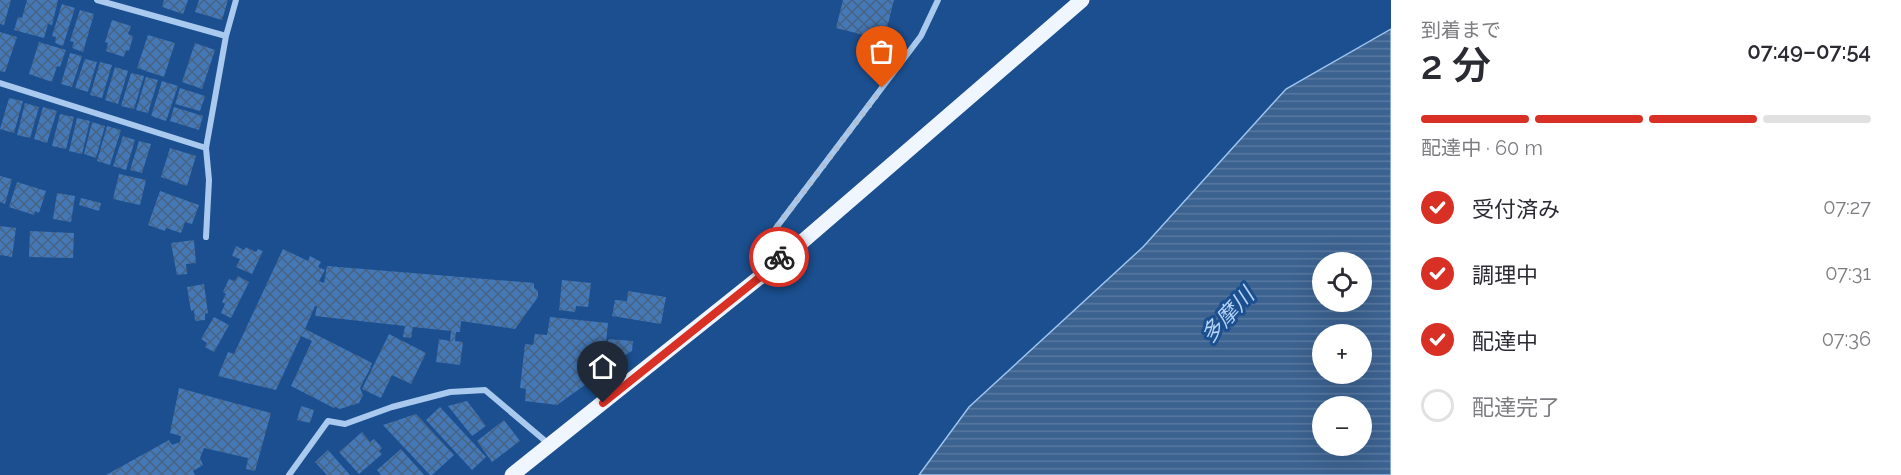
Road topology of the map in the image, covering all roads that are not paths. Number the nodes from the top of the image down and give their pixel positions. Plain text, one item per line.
1 (97, 0) edge
2 (236, 0) edge
3 (938, 0) edge
4 (1082, 0) edge
5 (226, 36) junction
6 (0, 82) edge
7 (206, 148) junction
8 (206, 237) dead end
9 (780, 261) junction
10 (550, 445) junction
11 (289, 475) edge
12 (512, 475) edge

1 - 5 street
2 - 5 street
3 - 9 street
4 - 9 main road
5 - 7 street
6 - 7 street
7 - 8 street
9 - 10 main road
10 - 11 street
10 - 12 main road

